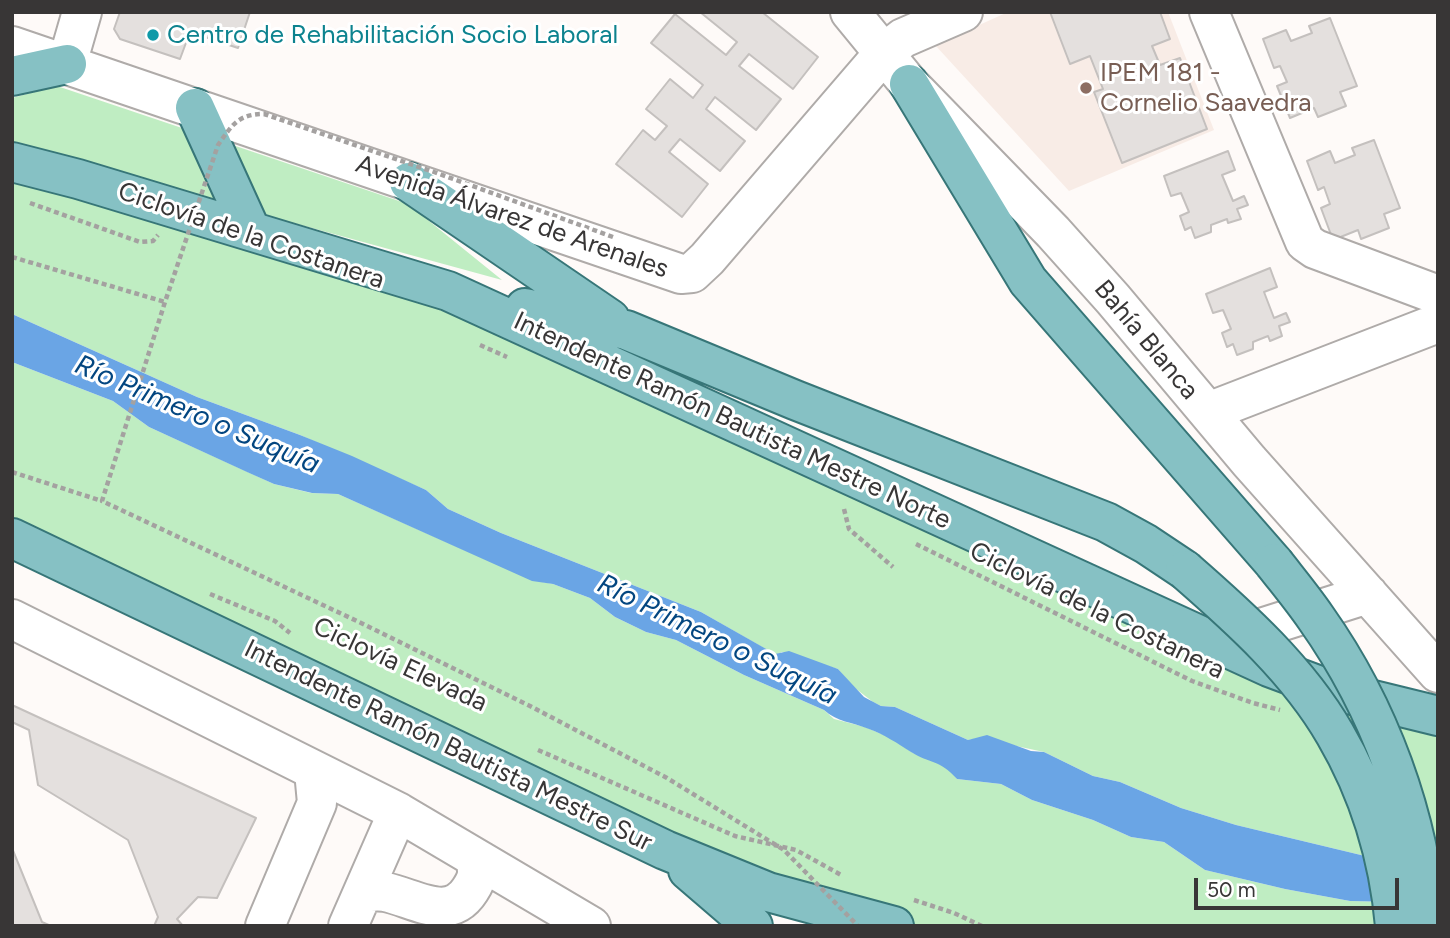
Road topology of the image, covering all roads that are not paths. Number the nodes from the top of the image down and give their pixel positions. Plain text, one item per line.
1 (82, 12) edge
2 (850, 12) edge
3 (963, 12) edge
4 (1209, 12) edge
5 (12, 46) edge
6 (884, 53) junction
7 (67, 64) junction
8 (12, 76) edge
9 (909, 84) junction
10 (195, 108) junction
11 (12, 162) edge
12 (409, 182) junction
13 (251, 231) junction
14 (448, 291) junction
15 (1438, 295) edge
16 (1438, 323) edge
17 (626, 330) junction
18 (1208, 412) junction
19 (12, 538) edge
20 (1368, 594) junction
21 (12, 619) edge
22 (1213, 642) junction
23 (1434, 664) edge
24 (1438, 716) edge
25 (314, 771) junction
26 (398, 812) junction
27 (665, 850) junction
28 (474, 858) junction
29 (355, 909) edge
30 (898, 911) edge
31 (265, 926) edge
32 (590, 926) edge
33 (753, 926) edge
34 (1395, 926) edge
35 (1428, 926) edge

1 - 7 street
2 - 6 street, Bahía Blanca
3 - 6 street, Avenida Álvarez de Arenales
4 - 15 street
5 - 7 street, Avenida Álvarez de Arenales
6 - 9 street, Bahía Blanca
6 - 12 street, Avenida Álvarez de Arenales
7 - 8 main road
7 - 10 street, Avenida Álvarez de Arenales
9 - 18 street, Bahía Blanca
9 - 35 main road, bridge
10 - 12 street, Avenida Álvarez de Arenales
10 - 13 main road
11 - 13 main road, Intendente Ramón Bautista Mestre Norte
12 - 17 main road
13 - 14 main road, Intendente Ramón Bautista Mestre Norte
14 - 17 main road
14 - 22 main road, Intendente Ramón Bautista Mestre Norte
16 - 18 street
17 - 34 main road, bridge
18 - 20 street, Bahía Blanca
19 - 27 main road, Intendente Ramón Bautista Mestre Sur
20 - 22 street
20 - 23 street, Bahía Blanca
21 - 25 street
22 - 24 main road, Intendente Ramón Bautista Mestre Norte
25 - 26 street
25 - 31 street
26 - 28 street
26 - 29 street
27 - 30 main road, Intendente Ramón Bautista Mestre Sur
27 - 33 main road
28 - 29 street
28 - 32 street

